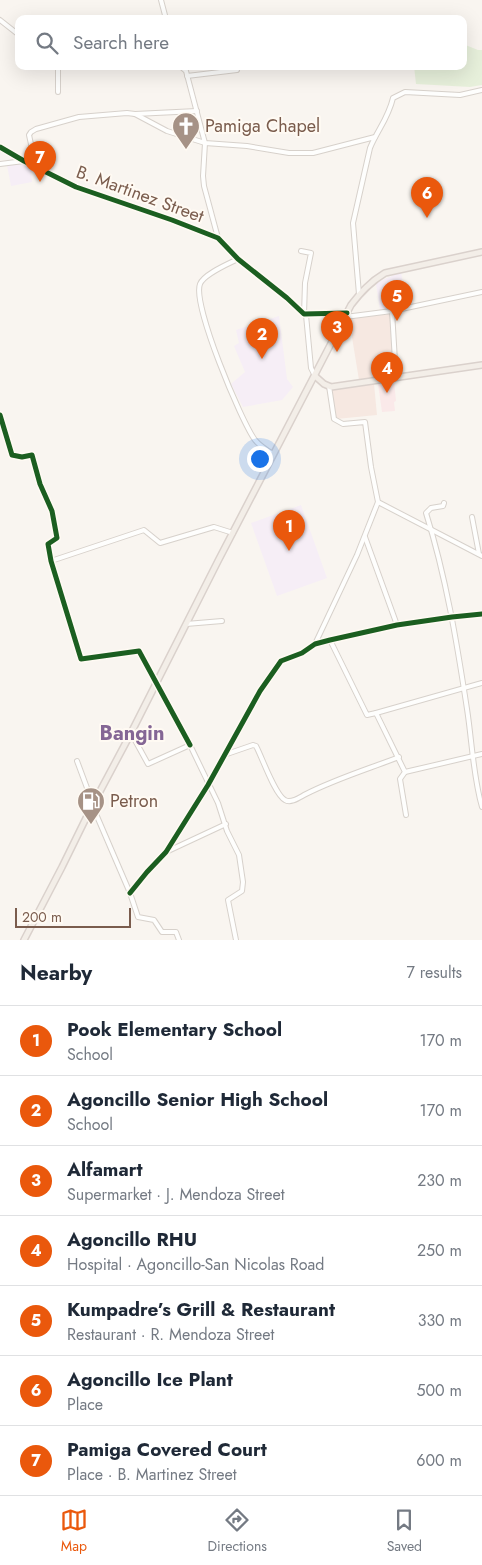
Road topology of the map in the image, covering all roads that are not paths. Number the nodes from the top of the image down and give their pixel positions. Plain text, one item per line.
1 (160, 0) edge
2 (165, 15) edge
3 (0, 20) edge
4 (15, 32) edge
5 (58, 70) edge
6 (184, 70) edge
7 (237, 70) dead end
8 (187, 76) junction
9 (482, 90) edge
10 (58, 92) dead end
11 (198, 112) junction
12 (134, 114) junction
13 (375, 137) junction
14 (205, 143) junction
15 (0, 147) edge
16 (24, 161) junction
17 (0, 164) edge
18 (36, 167) junction
19 (218, 238) junction
20 (301, 251) dead end
21 (482, 252) edge
22 (238, 259) junction
23 (482, 292) edge
24 (359, 294) junction
25 (392, 311) junction
26 (305, 315) junction
27 (346, 315) junction
28 (482, 365) edge
29 (314, 376) junction
30 (396, 378) junction
31 (329, 386) junction
32 (0, 414) edge
33 (273, 454) junction
34 (378, 502) junction
35 (444, 503) dead end
36 (472, 517) dead end
37 (431, 529) junction
38 (233, 533) junction
39 (365, 537) junction
40 (480, 555) edge
41 (51, 561) junction
42 (482, 614) edge
43 (452, 617) junction
44 (222, 621) dead end
45 (186, 624) junction
46 (397, 625) junction
47 (330, 640) junction
48 (315, 644) junction
49 (482, 683) edge
50 (156, 684) junction
51 (464, 687) junction
52 (376, 713) junction
53 (131, 733) junction
54 (190, 745) junction
55 (482, 754) edge
56 (223, 755) junction
57 (474, 755) junction
58 (398, 757) junction
59 (77, 761) dead end
60 (405, 772) junction
61 (208, 785) junction
62 (93, 804) junction
63 (482, 807) edge
64 (90, 810) junction
65 (406, 815) dead end
66 (226, 824) junction
67 (166, 852) junction
68 (130, 893) junction
69 (24, 940) edge
70 (179, 940) edge
71 (236, 940) edge

1 - 2 street
3 - 4 street
5 - 10 street
6 - 8 street
7 - 8 street
8 - 11 street
9 - 13 street
11 - 12 street
11 - 14 street
12 - 14 street
12 - 18 street
13 - 14 street
13 - 24 street
14 - 19 street
15 - 16 street, B. Martinez Street
16 - 17 street
16 - 18 street, B. Martinez Street
18 - 19 street, B. Martinez Street
19 - 22 street
20 - 26 street
21 - 24 main road
22 - 26 street
22 - 33 street
23 - 25 street
24 - 27 main road
25 - 27 street
25 - 30 street
26 - 27 street
26 - 29 street
27 - 29 main road
28 - 30 main road
29 - 31 main road
29 - 33 main road
30 - 31 main road
31 - 34 street
32 - 41 street
33 - 38 main road
34 - 37 street
34 - 39 street
35 - 37 street
36 - 40 street
37 - 40 street
37 - 43 street
38 - 41 street
38 - 45 main road
39 - 46 street
39 - 48 street
41 - 50 street
42 - 43 street
43 - 46 street
43 - 51 street
44 - 45 street
45 - 50 main road
46 - 47 street
47 - 48 street
47 - 52 street
48 - 56 street
49 - 51 street
50 - 53 main road
50 - 54 street
51 - 52 street
51 - 57 street
52 - 58 street
53 - 54 street
53 - 62 main road
54 - 61 street
55 - 57 street
56 - 58 street
56 - 61 street
57 - 60 street
57 - 63 street
58 - 60 street
59 - 62 street
60 - 65 street
61 - 66 street
61 - 67 street
62 - 64 main road
64 - 68 street
64 - 69 main road
66 - 67 street
66 - 71 street
67 - 68 street
68 - 70 street

